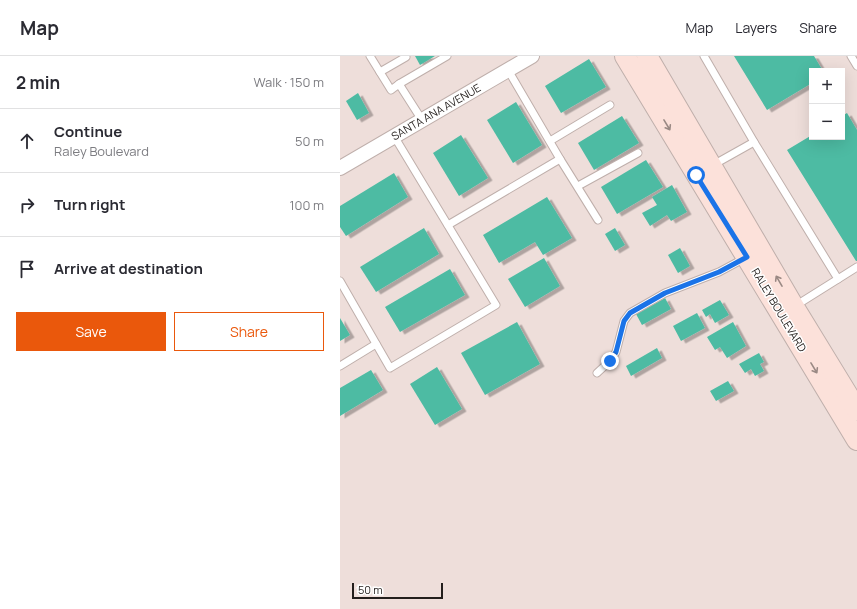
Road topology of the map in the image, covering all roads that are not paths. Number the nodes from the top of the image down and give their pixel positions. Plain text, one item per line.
1 (370, 56) edge
2 (447, 56) edge
3 (532, 56) edge
4 (625, 56) edge
5 (636, 56) edge
6 (648, 56) edge
7 (704, 56) edge
8 (851, 56) edge
9 (406, 57) dead end
10 (857, 66) edge
11 (508, 70) junction
12 (380, 72) junction
13 (399, 84) junction
14 (610, 105) dead end
15 (682, 116) junction
16 (422, 120) junction
17 (394, 136) junction
18 (550, 142) junction
19 (754, 142) junction
20 (638, 153) dead end
21 (560, 159) junction
22 (341, 166) edge
23 (711, 166) junction
24 (578, 186) junction
25 (598, 220) dead end
26 (448, 225) junction
27 (747, 257) junction
28 (857, 267) edge
29 (838, 279) junction
30 (340, 281) edge
31 (787, 310) junction
32 (376, 344) junction
33 (340, 366) edge
34 (597, 373) dead end
35 (857, 410) edge
36 (857, 440) edge

1 - 12 lane
2 - 13 lane
3 - 11 street, SANTA ANA AVENUE
4 -> 27 street, RALEY BOULEVARD
5 - 15 street
6 - 15 street, RALEY BOULEVARD
7 - 19 lane
8 - 10 lane
9 - 12 lane
11 - 16 street, SANTA ANA AVENUE
11 - 18 lane
12 - 13 lane
13 - 16 lane
14 - 18 lane
15 - 23 street, RALEY BOULEVARD
16 - 17 street, SANTA ANA AVENUE
17 - 22 street, SANTA ANA AVENUE
17 - 26 lane
18 - 21 lane
19 - 23 lane
19 - 29 lane
20 - 24 lane
21 - 24 lane
21 - 26 lane
31 -> 23 street, RALEY BOULEVARD
24 - 25 lane
26 - 32 lane
27 - 31 street, RALEY BOULEVARD
27 - 34 lane
28 - 29 lane
29 - 31 lane
30 - 32 lane
31 - 35 street, RALEY BOULEVARD
31 -> 36 street, RALEY BOULEVARD
32 - 33 lane

